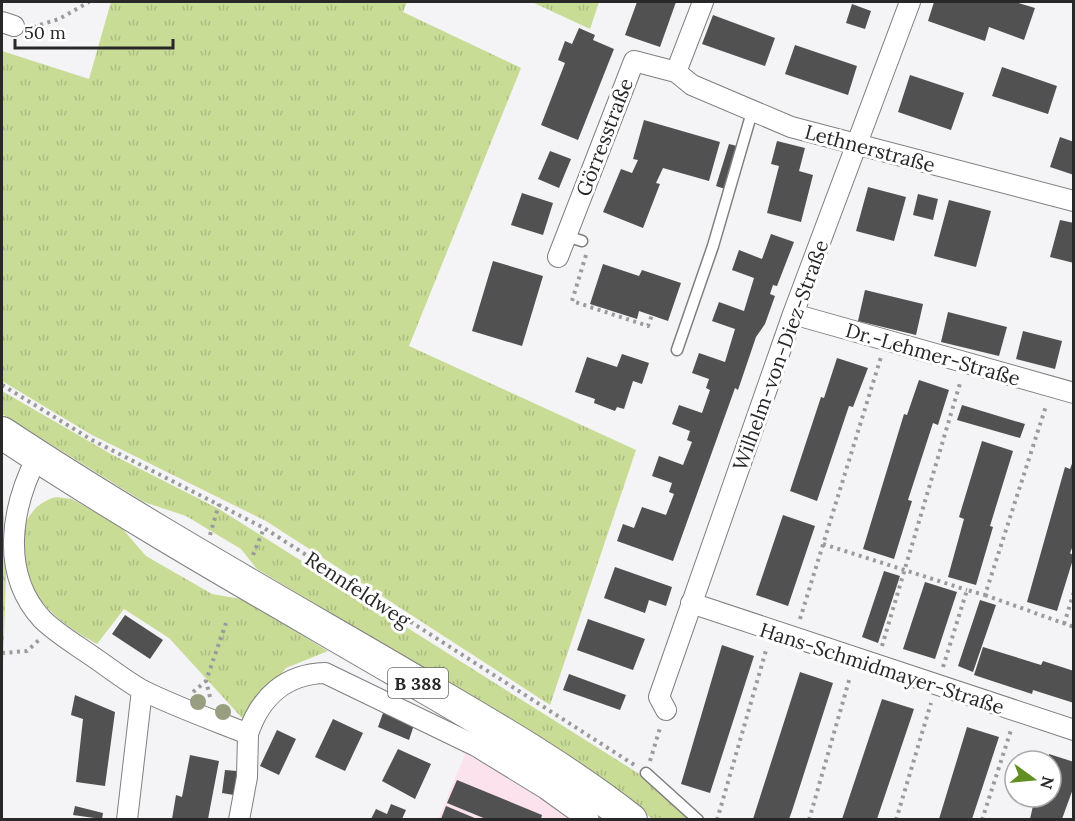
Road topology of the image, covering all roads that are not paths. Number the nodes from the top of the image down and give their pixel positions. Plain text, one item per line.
1 (703, 2) edge
2 (910, 2) edge
3 (676, 72) junction
4 (752, 112) junction
5 (857, 144) junction
6 (1074, 201) edge
7 (558, 257) dead end
8 (794, 314) junction
9 (677, 350) dead end
10 (1074, 393) edge
11 (2, 434) edge
12 (37, 457) junction
13 (691, 603) junction
14 (141, 690) junction
15 (666, 710) road end
16 (1074, 730) edge
17 (248, 734) junction
18 (646, 773) road end
19 (578, 816) edge
20 (127, 819) edge
21 (239, 819) edge
22 (631, 819) edge
23 (698, 819) edge

1 - 3 street
2 - 5 street, Wilhelm-von-Diez-Straße
3 - 4 street, Lethnerstraße
3 - 7 street, Görresstraße
4 - 5 street, Lethnerstraße
4 - 9 lane
5 - 6 street, Lethnerstraße
5 - 8 street, Wilhelm-von-Diez-Straße
8 - 10 street, Dr.-Lehmer-Straße
8 - 13 street, Wilhelm-von-Diez-Straße
11 - 12 main road, B 388
12 - 14 street
12 - 22 main road, B 388
13 - 15 street, Wilhelm-von-Diez-Straße
13 - 16 street, Hans-Schmidmayer-Straße
14 - 17 street
14 - 20 street
17 - 19 street
17 - 21 street
18 - 23 lane

